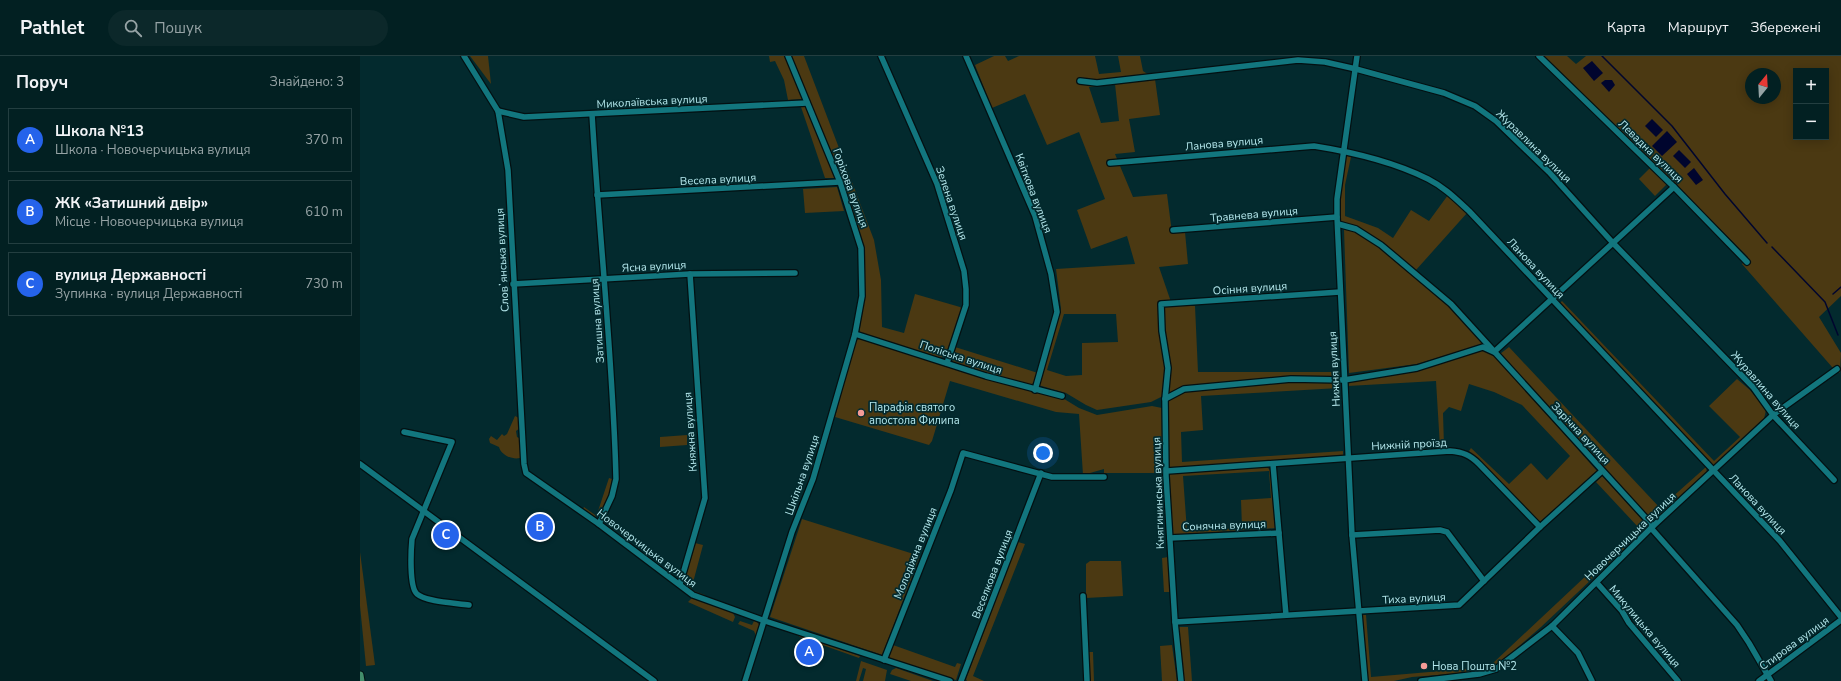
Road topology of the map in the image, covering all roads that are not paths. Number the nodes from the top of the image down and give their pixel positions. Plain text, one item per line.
1 (464, 56) edge
2 (788, 56) edge
3 (881, 56) edge
4 (966, 56) edge
5 (1357, 56) edge
6 (1539, 56) edge
7 (1356, 68) junction
8 (1080, 81) dead end
9 (807, 103) junction
10 (498, 111) junction
11 (592, 114) junction
12 (1344, 151) junction
13 (1110, 163) dead end
14 (840, 182) junction
15 (1674, 187) junction
16 (596, 195) junction
17 (1337, 217) junction
18 (1338, 224) junction
19 (1173, 230) dead end
20 (1614, 243) junction
21 (1747, 262) dead end
22 (795, 273) dead end
23 (690, 274) junction
24 (605, 279) junction
25 (513, 284) junction
26 (1340, 292) junction
27 (1552, 300) junction
28 (1161, 304) joint
29 (855, 334) junction
30 (1494, 352) junction
31 (947, 363) junction
32 (1837, 369) dead end
33 (1344, 380) junction
34 (1035, 390) junction
35 (1062, 396) dead end
36 (1165, 399) junction
37 (1773, 415) junction
38 (404, 432) dead end
39 (1348, 457) junction
40 (360, 464) edge
41 (1273, 464) junction
42 (1714, 470) junction
43 (1167, 471) junction
44 (1602, 471) junction
45 (526, 473) joint
46 (1041, 473) junction
47 (1104, 477) dead end
48 (1834, 480) dead end
49 (424, 512) junction
50 (599, 524) junction
51 (1540, 527) junction
52 (1652, 527) junction
53 (1279, 533) junction
54 (1352, 535) junction
55 (1170, 538) junction
56 (1484, 581) junction
57 (680, 584) junction
58 (1596, 584) junction
59 (1083, 596) dead end
60 (469, 605) dead end
61 (1358, 611) junction
62 (1286, 616) junction
63 (1841, 617) edge
64 (1841, 620) edge
65 (765, 621) junction
66 (1175, 622) junction
67 (1552, 626) junction
68 (884, 660) junction
69 (360, 675) edge
70 (1767, 675) junction
71 (360, 679) edge
72 (654, 681) edge
73 (745, 681) edge
74 (950, 681) edge
75 (962, 681) edge
76 (1087, 681) edge
77 (1181, 681) edge
78 (1365, 681) edge
79 (1421, 681) edge
80 (1592, 681) edge
81 (1678, 681) edge
82 (1759, 681) edge
83 (1771, 681) edge

1 - 10 street, Словʼянська вулиця
2 - 9 street, Горіхова вулиця
3 - 31 street, Зелена вулиця
4 - 34 street, Квіткова вулиця
5 - 7 street, Нижня вулиця
6 - 15 street, Левадна вулиця
7 - 8 street, Журавлина вулиця
7 - 12 street, Нижня вулиця
7 - 20 street, Журавлина вулиця
9 - 11 street, Миколаївська вулиця
9 - 14 street, Горіхова вулиця
10 - 11 street, Миколаївська вулиця
10 - 25 street, Словʼянська вулиця
11 - 16 street, Затишна вулиця
12 - 13 street, Ланова вулиця
12 - 17 street, Нижня вулиця
12 - 27 street, Ланова вулиця
14 - 16 street, Весела вулиця
14 - 29 street, Горіхова вулиця
15 - 20 street
15 - 21 street, Левадна вулиця
16 - 24 street, Затишна вулиця
17 - 18 street, Нижня вулиця
17 - 19 street, Травнева вулиця
18 - 26 street, Нижня вулиця
18 - 30 street, Зарічна вулиця
20 - 27 street
20 - 37 street, Журавлина вулиця
22 - 23 street, Ясна вулиця
23 - 24 street, Ясна вулиця
23 - 57 street, Княжна вулиця
24 - 25 street, Ясна вулиця
24 - 50 street, Затишна вулиця
25 - 45 street, Словʼянська вулиця
26 - 28 street, Осіння вулиця
26 - 33 street, Нижня вулиця
27 - 30 street
27 - 42 street, Ланова вулиця
28 - 36 street, Княгининська вулиця
29 - 31 street, Поліська вулиця
29 - 65 street, Шкільна вулиця
30 - 33 street
30 - 44 street, Зарічна вулиця
31 - 34 street, Поліська вулиця
32 - 37 street, Новочерчицька вулиця
33 - 36 street
33 - 39 street, Нижня вулиця
34 - 35 street, Поліська вулиця
36 - 43 street, Княгининська вулиця
37 - 42 street, Новочерчицька вулиця
37 - 48 street, Журавлина вулиця
38 - 49 street
39 - 41 street, Нижній проїзд
39 - 51 street, Нижній проїзд
39 - 54 street, Нижня вулиця
40 - 49 street
41 - 43 street, Нижній проїзд
41 - 53 street
42 - 52 street, Новочерчицька вулиця
42 - 63 street, Ланова вулиця
43 - 55 street, Княгининська вулиця
44 - 51 street, Тиха вулиця
44 - 52 street, Зарічна вулиця
45 - 50 street, Новочерчицька вулиця
46 - 47 street
46 - 68 street, Молодіжна вулиця
46 - 75 street, Веселкова вулиця
49 - 60 street
49 - 72 street
50 - 57 street, Новочерчицька вулиця
51 - 56 street, Тиха вулиця
52 - 58 street, Новочерчицька вулиця
52 - 70 street, Зарічна вулиця
53 - 55 street, Сонячна вулиця
53 - 62 street
54 - 56 street
54 - 61 street, Нижня вулиця
55 - 66 street, Княгининська вулиця
56 - 61 street, Тиха вулиця
57 - 65 street, Новочерчицька вулиця
58 - 67 street, Новочерчицька вулиця
58 - 81 street, Микулицька вулиця
59 - 76 street
61 - 62 street, Тиха вулиця
61 - 78 street, Нижня вулиця
62 - 66 street, Тиха вулиця
64 - 70 street, Стирова вулиця
65 - 68 street, Новочерчицька вулиця
65 - 73 street
66 - 77 street, Княгининська вулиця
67 - 79 street, Новочерчицька вулиця
67 - 80 street
68 - 74 street, Новочерчицька вулиця
69 - 71 main road
70 - 82 street, Стирова вулиця
70 - 83 street, Зарічна вулиця

